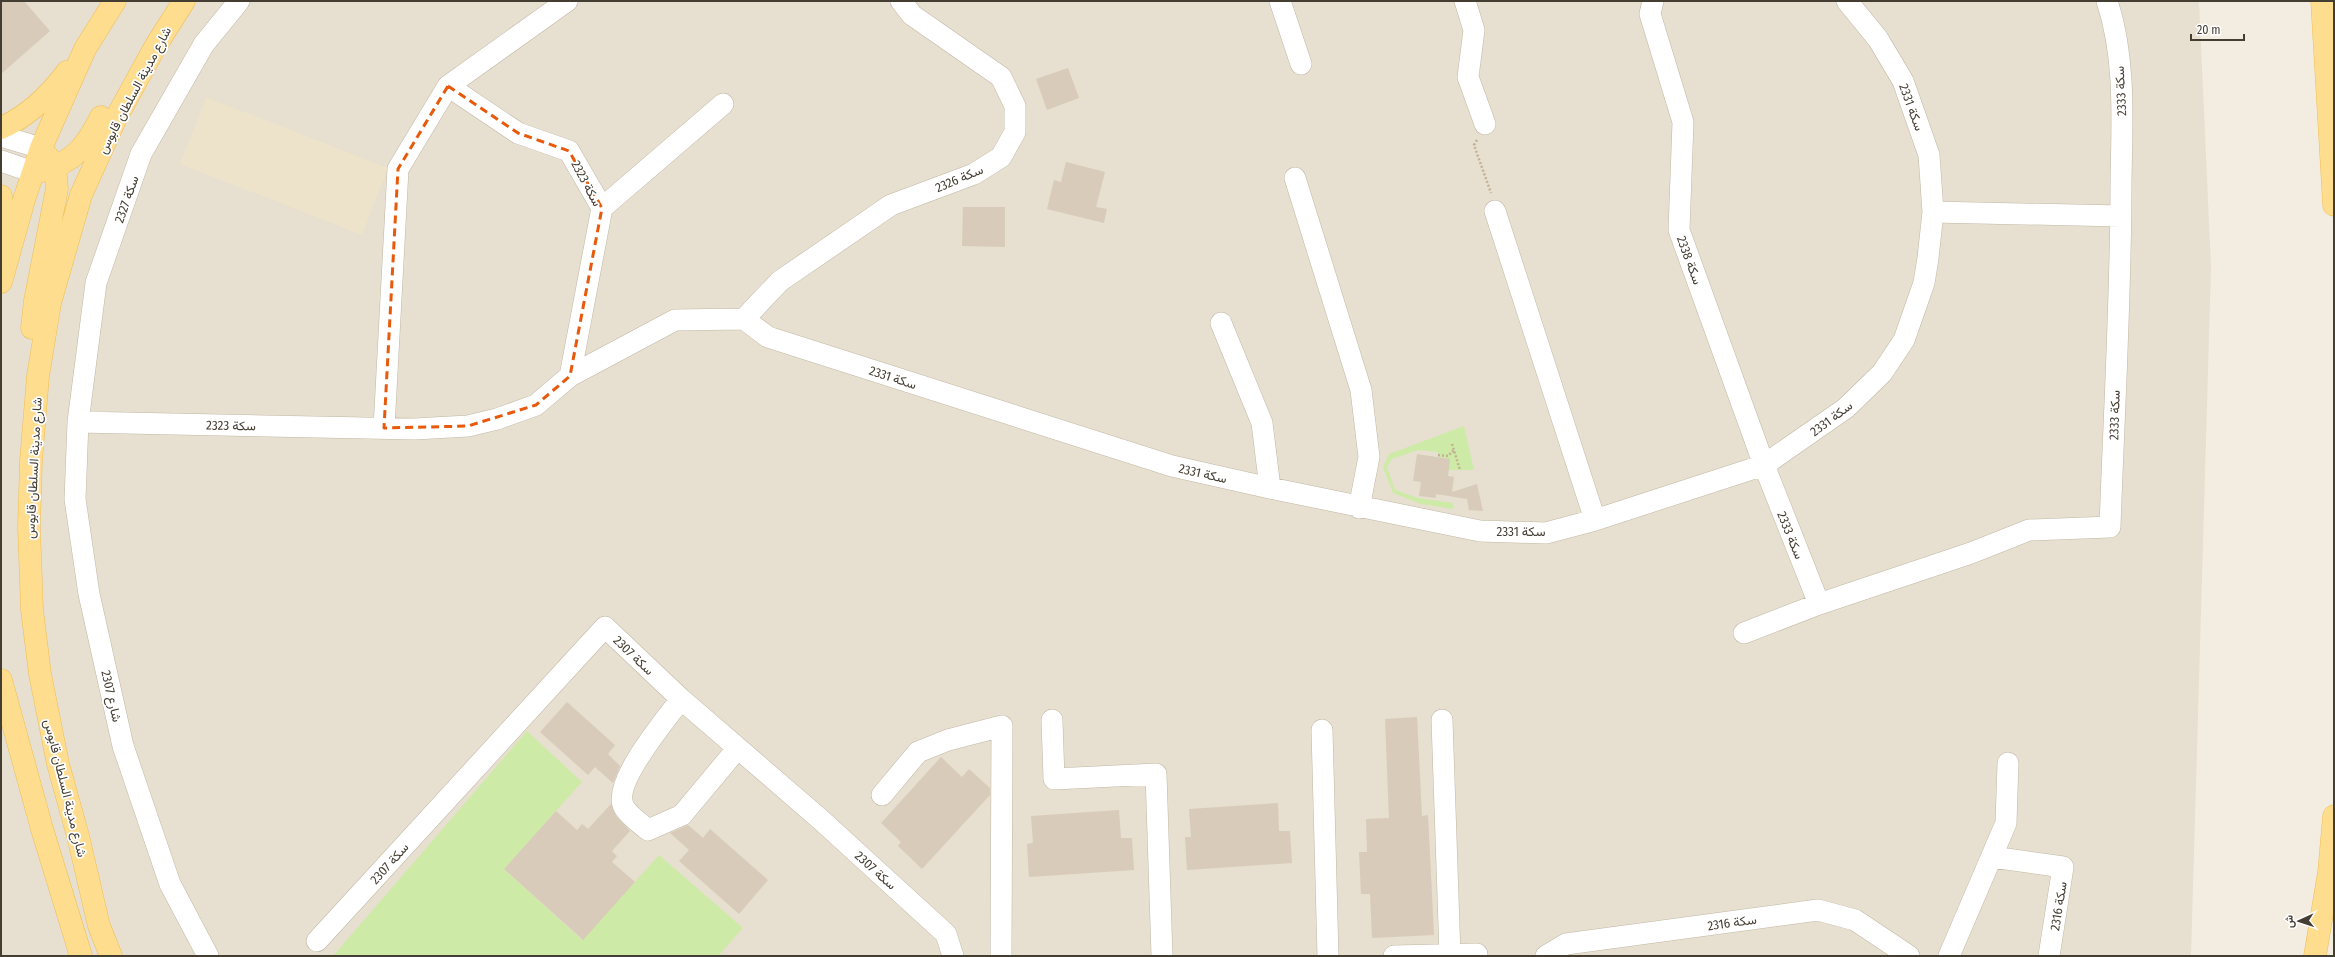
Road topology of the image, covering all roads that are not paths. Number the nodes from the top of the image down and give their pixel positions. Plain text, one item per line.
1 (115, 1) edge
2 (168, 1) edge
3 (184, 1) edge
4 (239, 1) edge
5 (566, 1) edge
6 (901, 1) edge
7 (1280, 1) edge
8 (1465, 1) edge
9 (1653, 1) edge
10 (1847, 1) edge
11 (2107, 1) edge
12 (2322, 1) edge
13 (85, 49) junction
14 (1301, 64) dead end
15 (448, 86) junction
16 (724, 104) dead end
17 (1485, 124) road end
18 (1, 128) edge
19 (1, 136) edge
20 (41, 148) junction
21 (1, 161) edge
22 (55, 166) junction
23 (33, 172) junction
24 (1295, 178) dead end
25 (1, 196) edge
26 (2334, 205) edge
27 (602, 208) junction
28 (1495, 211) road end
29 (1933, 212) junction
30 (2121, 216) junction
31 (1, 247) edge
32 (1, 282) edge
33 (744, 319) junction
34 (1221, 323) dead end
35 (570, 376) junction
36 (78, 422) junction
37 (384, 428) junction
38 (1764, 465) junction
39 (1270, 488) junction
40 (1359, 508) junction
41 (1595, 520) junction
42 (1819, 604) junction
43 (32, 610) junction
44 (1744, 633) dead end
45 (1, 680) edge
46 (681, 699) junction
47 (1052, 720) dead end
48 (1442, 720) dead end
49 (1322, 730) dead end
50 (738, 749) junction
51 (2008, 763) dead end
52 (882, 795) dead end
53 (2334, 816) edge
54 (1992, 857) junction
55 (317, 941) dead end
56 (1450, 954) junction
57 (1477, 954) dead end
58 (81, 956) edge
59 (111, 956) edge
60 (208, 956) edge
61 (953, 956) edge
62 (1002, 956) edge
63 (1162, 956) edge
64 (1328, 956) edge
65 (1394, 956) edge
66 (1546, 956) edge
67 (1909, 956) edge
68 (1949, 956) edge
69 (2049, 956) edge
70 (2315, 956) edge

1 - 13 main road
2 - 22 main road
3 - 43 main road, شارع مدينة السلطان قابوس
4 - 36 street, سكة 2327
5 - 15 street
6 - 33 street, سكة 2326
7 - 14 street
8 - 17 street
9 - 38 street, سكة 2338
10 - 29 street, سكة 2331
11 - 30 street, سكة 2333
12 - 26 main road
13 - 18 main road
13 - 20 main road
15 - 27 street, سكة 2323
15 - 37 street
16 - 27 street
19 - 20 street
20 - 22 main road
20 - 23 main road
21 - 23 street
22 - 23 main road
22 - 43 main road
23 - 32 main road
24 - 40 street
25 - 31 main road
27 - 35 street, سكة 2323
28 - 41 street
29 - 30 street
29 - 38 street, سكة 2331
30 - 42 street, سكة 2333
33 - 35 street, سكة 2323
33 - 39 street, سكة 2331
34 - 39 street
35 - 37 street, سكة 2323
36 - 37 street, سكة 2323
36 - 60 street, 2307 شارع
38 - 41 street, سكة 2331
38 - 42 street, سكة 2333
39 - 40 street, سكة 2331
40 - 41 street, سكة 2331
42 - 44 street, سكة 2333
43 - 59 main road, شارع مدينة السلطان قابوس
45 - 58 main road
46 - 50 street, سكة 2307
46 - 50 street
46 - 55 street, سكة 2307
47 - 63 street
48 - 56 street
49 - 64 street
50 - 61 street, سكة 2307
51 - 54 street
52 - 62 street
53 - 70 main road
54 - 68 street
54 - 69 street, 2316 سكة
56 - 57 street
56 - 65 street
66 - 67 street, 2316 سكة

